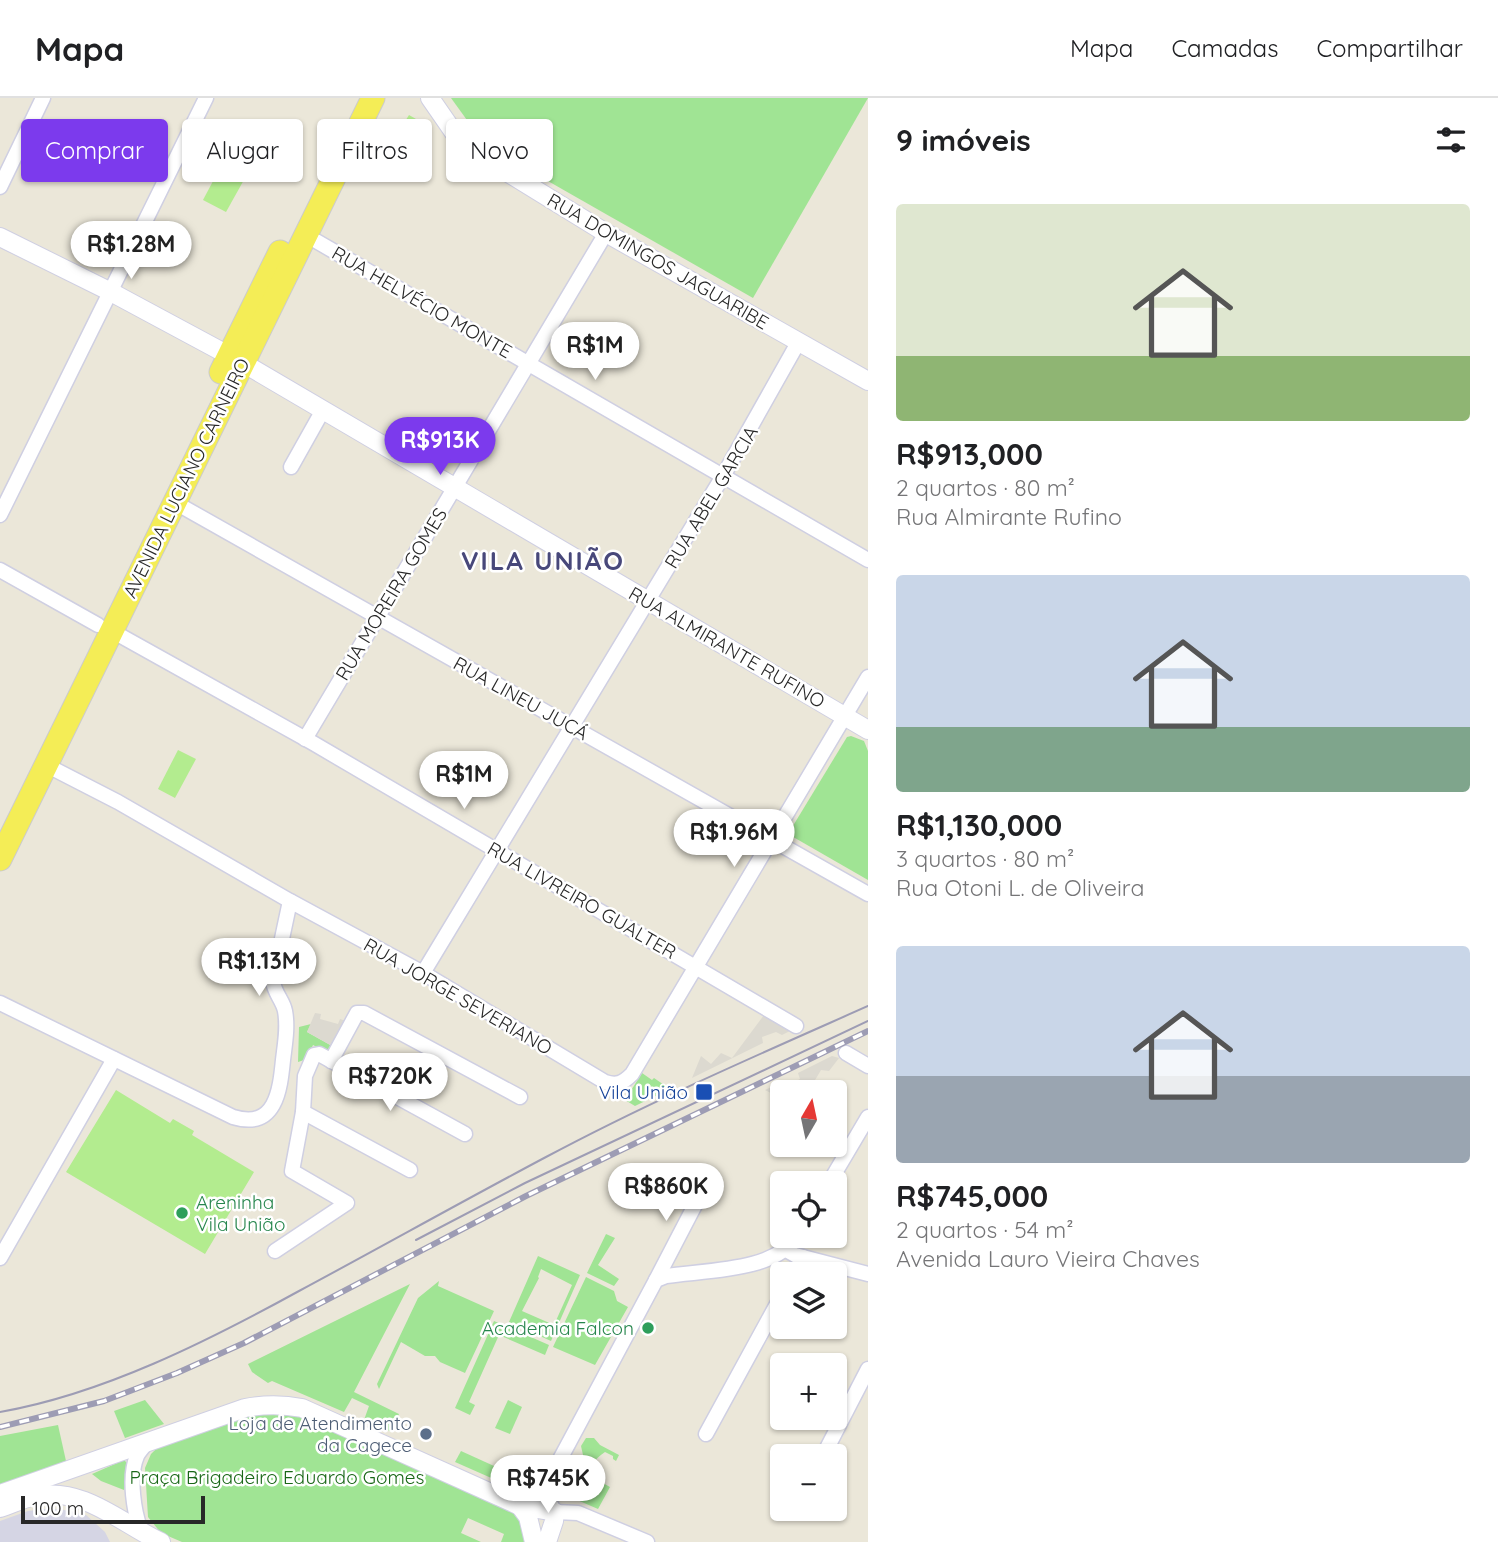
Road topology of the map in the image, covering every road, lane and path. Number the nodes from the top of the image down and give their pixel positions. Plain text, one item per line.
1 (43, 98) edge
2 (206, 98) edge
3 (355, 98) edge
4 (373, 98) edge
5 (429, 98) edge
6 (348, 119) edge
7 (359, 119) edge
8 (323, 182) edge
9 (325, 182) edge
10 (0, 187) edge
11 (606, 233) junction
12 (304, 234) junction
13 (0, 237) edge
14 (109, 291) junction
15 (799, 341) junction
16 (236, 359) junction
17 (528, 363) junction
18 (868, 381) edge
19 (323, 410) junction
20 (291, 467) dead end
21 (723, 476) junction
22 (454, 488) junction
23 (174, 502) junction
24 (0, 515) edge
25 (868, 560) edge
26 (0, 570) edge
27 (649, 601) junction
28 (377, 618) junction
29 (105, 628) junction
30 (868, 677) edge
31 (846, 717) junction
32 (572, 727) junction
33 (868, 730) edge
34 (305, 739) junction
35 (46, 765) junction
36 (0, 824) edge
37 (773, 838) junction
38 (498, 850) junction
39 (0, 859) edge
40 (868, 894) edge
41 (290, 901) junction
42 (697, 966) junction
43 (423, 973) junction
44 (0, 1003) edge
45 (796, 1026) dead end
46 (846, 1053) dead end
47 (114, 1059) junction
48 (331, 1061) junction
49 (868, 1066) edge
50 (303, 1095) junction
51 (520, 1097) dead end
52 (276, 1100) junction
53 (303, 1112) junction
54 (868, 1117) edge
55 (465, 1134) dead end
56 (410, 1170) dead end
57 (836, 1171) edge
58 (707, 1182) dead end
59 (786, 1250) joint
60 (275, 1251) dead end
61 (0, 1257) edge
62 (803, 1257) junction
63 (800, 1262) edge
64 (868, 1274) edge
65 (656, 1280) junction
66 (770, 1317) edge
67 (868, 1369) edge
68 (706, 1434) dead end
69 (147, 1442) junction
70 (829, 1444) edge
71 (0, 1494) edge
72 (520, 1506) junction
73 (0, 1508) edge
74 (555, 1512) junction
75 (142, 1533) junction
76 (161, 1542) edge
77 (534, 1542) edge
78 (547, 1542) edge
79 (647, 1542) edge

1 - 10 street
2 - 14 street
3 - 6 main road, AVENIDA LUCIANO CARNEIRO
4 - 7 main road, AVENIDA LUCIANO CARNEIRO
5 - 11 street, RUA DOMINGOS JAGUARIBE
8 - 16 main road, AVENIDA LUCIANO CARNEIRO
9 - 12 main road, AVENIDA LUCIANO CARNEIRO
11 - 15 street, RUA DOMINGOS JAGUARIBE
11 - 17 street, RUA MOREIRA GOMES
12 - 16 main road, AVENIDA LUCIANO CARNEIRO
12 - 17 street, RUA HELVÉCIO MONTE
13 - 14 street, RUA ALMIRANTE RUFINO
14 - 16 street, RUA ALMIRANTE RUFINO
14 - 24 street
15 - 18 street, RUA DOMINGOS JAGUARIBE
15 - 21 street, RUA ABEL GARCIA
16 - 19 street, RUA ALMIRANTE RUFINO
16 - 23 main road, AVENIDA LUCIANO CARNEIRO
16 - 29 main road, AVENIDA LUCIANO CARNEIRO
17 - 21 street, RUA HELVÉCIO MONTE
17 - 22 street, RUA MOREIRA GOMES
19 - 20 street
19 - 22 street, RUA ALMIRANTE RUFINO
21 - 25 street, RUA HELVÉCIO MONTE
21 - 27 street, RUA ABEL GARCIA
22 - 27 street, RUA ALMIRANTE RUFINO
22 - 28 street, RUA MOREIRA GOMES
23 - 28 street, RUA LINEU JUCÁ
23 - 29 main road, AVENIDA LUCIANO CARNEIRO
26 - 29 street, RUA LIVREIRO GUALTER
27 - 31 street, RUA ALMIRANTE RUFINO
27 - 32 street, RUA ABEL GARCIA
28 - 32 street, RUA LINEU JUCÁ
28 - 34 street, RUA MOREIRA GOMES
29 - 34 street, RUA LIVREIRO GUALTER
29 - 35 main road, AVENIDA LUCIANO CARNEIRO
29 - 36 main road, AVENIDA LUCIANO CARNEIRO
30 - 31 street
31 - 33 street, RUA ALMIRANTE RUFINO
31 - 37 street
32 - 37 street, RUA LINEU JUCÁ
32 - 38 street, RUA ABEL GARCIA
34 - 38 street, RUA LIVREIRO GUALTER
35 - 39 main road, AVENIDA LUCIANO CARNEIRO
35 - 41 street, RUA JORGE SEVERIANO
37 - 40 street, RUA LINEU JUCÁ
37 - 42 street
38 - 42 street, RUA LIVREIRO GUALTER
38 - 43 street, RUA ABEL GARCIA
41 - 43 street, RUA JORGE SEVERIANO
41 - 52 street
42 - 43 street, RUA JORGE SEVERIANO
42 - 45 street, RUA LIVREIRO GUALTER
44 - 47 street
46 - 49 street
47 - 52 street
47 - 61 street
48 - 50 street
48 - 51 street
48 - 55 street
50 - 52 street
50 - 53 street
53 - 56 street
53 - 60 street
54 - 57 street
58 - 65 street
59 - 62 street
59 - 65 street
62 - 63 street
62 - 64 street
65 - 74 street
66 - 68 street
67 - 70 street
69 - 71 street
69 - 72 street
69 - 75 street
72 - 74 street
72 - 77 street
73 - 75 street
74 - 78 street
74 - 79 street
75 - 76 street

